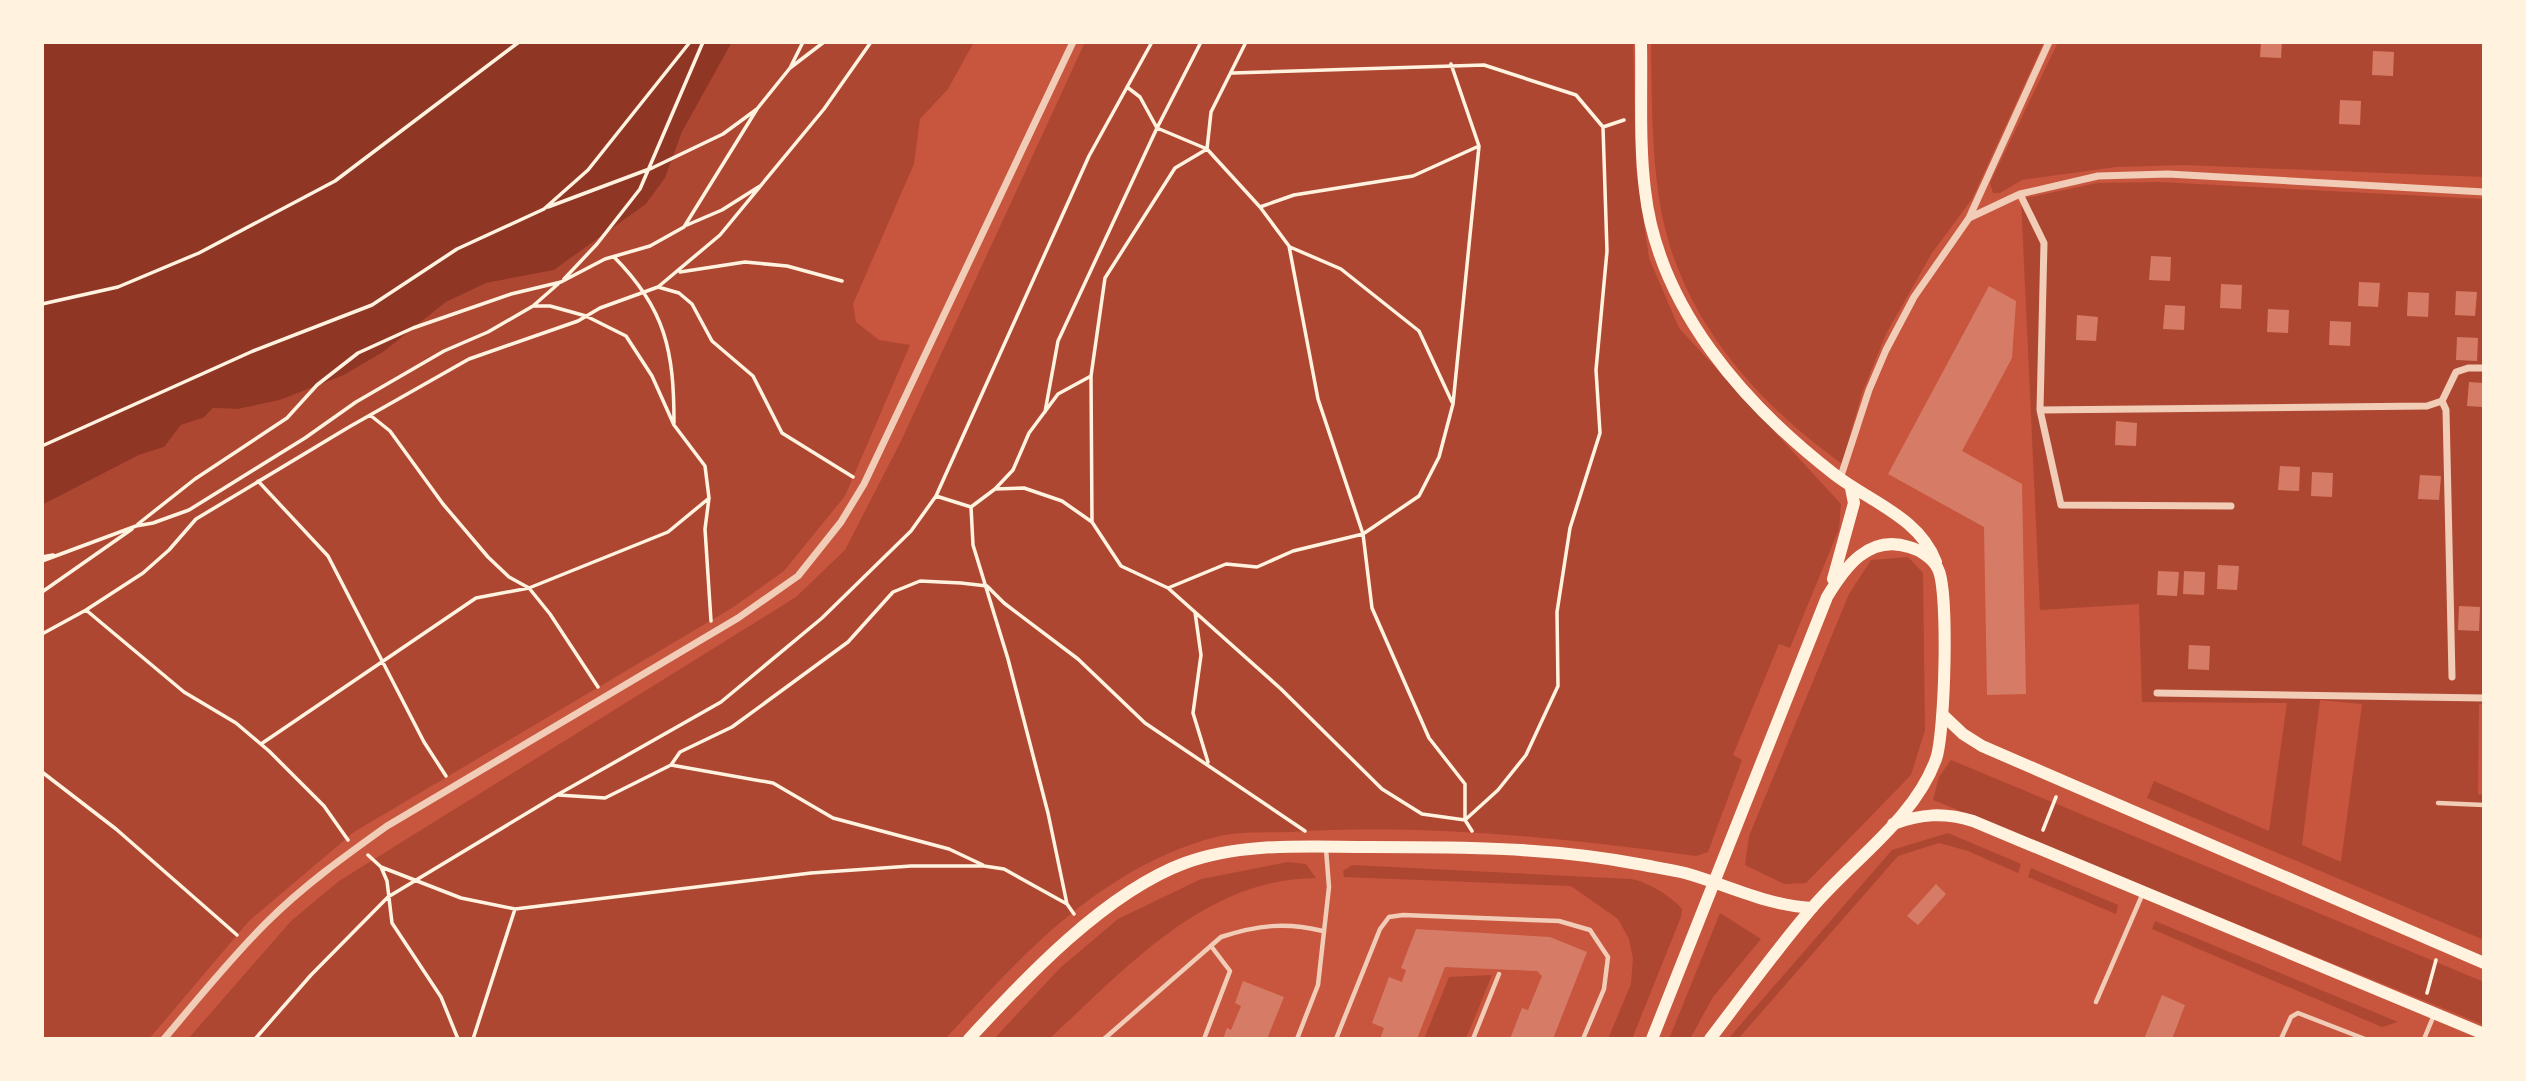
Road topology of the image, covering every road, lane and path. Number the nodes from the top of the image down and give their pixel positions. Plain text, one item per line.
1 (519, 42) edge
2 (690, 42) edge
3 (703, 42) edge
4 (803, 42) edge
5 (824, 42) edge
6 (871, 42) edge
7 (1073, 42) edge
8 (1152, 42) edge
9 (1201, 42) edge
10 (1246, 42) edge
11 (1641, 42) edge
12 (2049, 42) edge
13 (1451, 64) junction
14 (790, 68) junction
15 (1233, 73) junction
16 (1127, 87) junction
17 (757, 109) junction
18 (1643, 113) junction
19 (1603, 127) junction
20 (1157, 128) junction
21 (1479, 146) junction
22 (1207, 149) junction
23 (652, 167) junction
24 (765, 183) junction
25 (2484, 192) edge
26 (2020, 194) junction
27 (1260, 207) junction
28 (544, 209) junction
29 (1969, 218) junction
30 (684, 227) junction
31 (1289, 246) junction
32 (614, 257) junction
33 (678, 272) junction
34 (842, 281) dead end
35 (561, 282) junction
36 (658, 287) junction
37 (644, 292) junction
38 (42, 304) edge
39 (533, 306) junction
40 (586, 316) junction
41 (2484, 368) edge
42 (1091, 376) junction
43 (2442, 401) junction
44 (1453, 404) junction
45 (2040, 410) junction
46 (1045, 412) junction
47 (370, 415) junction
48 (674, 425) junction
49 (42, 446) edge
50 (1840, 479) junction
51 (258, 481) junction
52 (864, 484) junction
53 (1851, 488) junction
54 (995, 489) junction
55 (936, 496) junction
56 (709, 498) junction
57 (2231, 506) dead end
58 (971, 507) junction
59 (1092, 522) junction
60 (136, 526) junction
61 (1363, 534) junction
62 (42, 559) edge
63 (1939, 570) junction
64 (987, 586) junction
65 (1168, 588) junction
66 (529, 589) junction
67 (42, 592) edge
68 (1827, 597) junction
69 (86, 610) junction
70 (1195, 612) junction
71 (711, 633) junction
72 (42, 634) edge
73 (383, 660) junction
74 (2452, 677) dead end
75 (2157, 693) dead end
76 (604, 697) junction
77 (2484, 698) edge
78 (1944, 716) junction
79 (261, 744) junction
80 (1209, 764) junction
81 (671, 765) junction
82 (42, 772) edge
83 (452, 787) junction
84 (557, 794) junction
85 (2056, 797) dead end
86 (2438, 803) dead end
87 (2484, 805) edge
88 (1465, 820) junction
89 (1892, 824) junction
90 (2043, 830) dead end
91 (1326, 847) junction
92 (1484, 847) junction
93 (355, 849) junction
94 (984, 866) junction
95 (381, 867) junction
96 (414, 881) junction
97 (1714, 883) junction
98 (2143, 892) junction
99 (388, 897) junction
100 (1067, 904) junction
101 (1812, 908) junction
102 (515, 909) junction
103 (1084, 927) junction
104 (1323, 931) junction
105 (247, 943) junction
106 (1211, 946) junction
107 (2436, 960) dead end
108 (2484, 963) edge
109 (1499, 974) dead end
110 (2427, 995) dead end
111 (2096, 1002) dead end
112 (2434, 1014) junction
113 (2484, 1034) edge
114 (164, 1039) edge
115 (255, 1039) edge
116 (458, 1039) edge
117 (473, 1039) edge
118 (969, 1039) edge
119 (1104, 1039) edge
120 (1204, 1039) edge
121 (1297, 1039) edge
122 (1336, 1039) edge
123 (1473, 1039) edge
124 (1583, 1039) edge
125 (1652, 1039) edge
126 (1710, 1039) edge
127 (2281, 1039) edge
128 (2364, 1039) edge
129 (2424, 1039) edge

1 - 38 path
2 - 28 path
3 - 23 path
4 - 14 path
5 - 14 path
6 - 24 path
7 - 52 street
8 - 16 path
9 - 20 path
10 - 15 path
11 - 18 main road
12 - 29 street
13 - 15 path
13 - 19 path
13 - 21 path
14 - 17 path
15 - 22 path
16 - 20 path
16 - 55 path
17 - 23 path
17 - 30 path
18 - 19 path
18 - 50 main road
19 - 88 path
20 - 22 path
20 - 46 path
21 - 27 path
21 - 44 path
22 - 27 path
22 - 42 path
23 - 28 path
23 - 35 path
24 - 30 path
24 - 33 path
25 - 26 street
26 - 29 street
26 - 45 street
27 - 31 path
28 - 49 path
29 - 50 street
30 - 32 path
31 - 44 path
31 - 61 path
32 - 35 path
32 - 37 path
33 - 34 path
33 - 36 path
35 - 39 path
35 - 60 path
36 - 37 path
36 - 52 path
37 - 40 path
37 - 48 path
39 - 40 path
39 - 60 path
40 - 47 path
40 - 48 path
41 - 43 street
42 - 46 path
42 - 59 path
43 - 45 street
43 - 74 street
44 - 61 path
45 - 57 street
46 - 54 path
47 - 51 path
47 - 66 path
48 - 56 path
50 - 53 main road
51 - 69 path
51 - 73 path
52 - 71 street
53 - 63 main road
53 - 68 main road
54 - 58 path
54 - 59 path
55 - 58 path
55 - 84 path
56 - 66 path
56 - 71 path
58 - 64 path
59 - 65 path
60 - 62 path
60 - 67 path
61 - 65 path
61 - 88 path
63 - 68 main road
63 - 78 main road
64 - 80 path
64 - 81 path
64 - 100 path
65 - 70 path
66 - 73 path
66 - 76 path
68 - 97 main road
69 - 72 path
69 - 79 path
70 - 80 path
70 - 88 path
71 - 76 street
73 - 79 path
73 - 83 path
75 - 77 street
76 - 83 street
78 - 89 main road
78 - 108 main road
79 - 93 path
80 - 91 path
81 - 84 path
81 - 94 path
82 - 105 path
83 - 93 street
84 - 96 path
85 - 90 path
86 - 87 lane
88 - 92 path
89 - 98 main road
89 - 101 main road
91 - 92 main road
91 - 103 main road
91 - 104 lane
92 - 97 main road
93 - 95 path
93 - 105 street
94 - 100 path
94 - 102 path
95 - 96 path
95 - 99 path
96 - 99 path
96 - 102 path
97 - 101 main road
97 - 125 main road
98 - 111 lane
98 - 112 main road
99 - 115 path
99 - 116 path
100 - 103 path
101 - 126 main road
102 - 117 path
103 - 118 main road
104 - 106 lane
104 - 121 lane
105 - 114 street
106 - 119 lane
106 - 120 lane
107 - 110 path
109 - 123 lane
112 - 113 main road
112 - 129 lane
122 - 124 lane
127 - 128 lane

